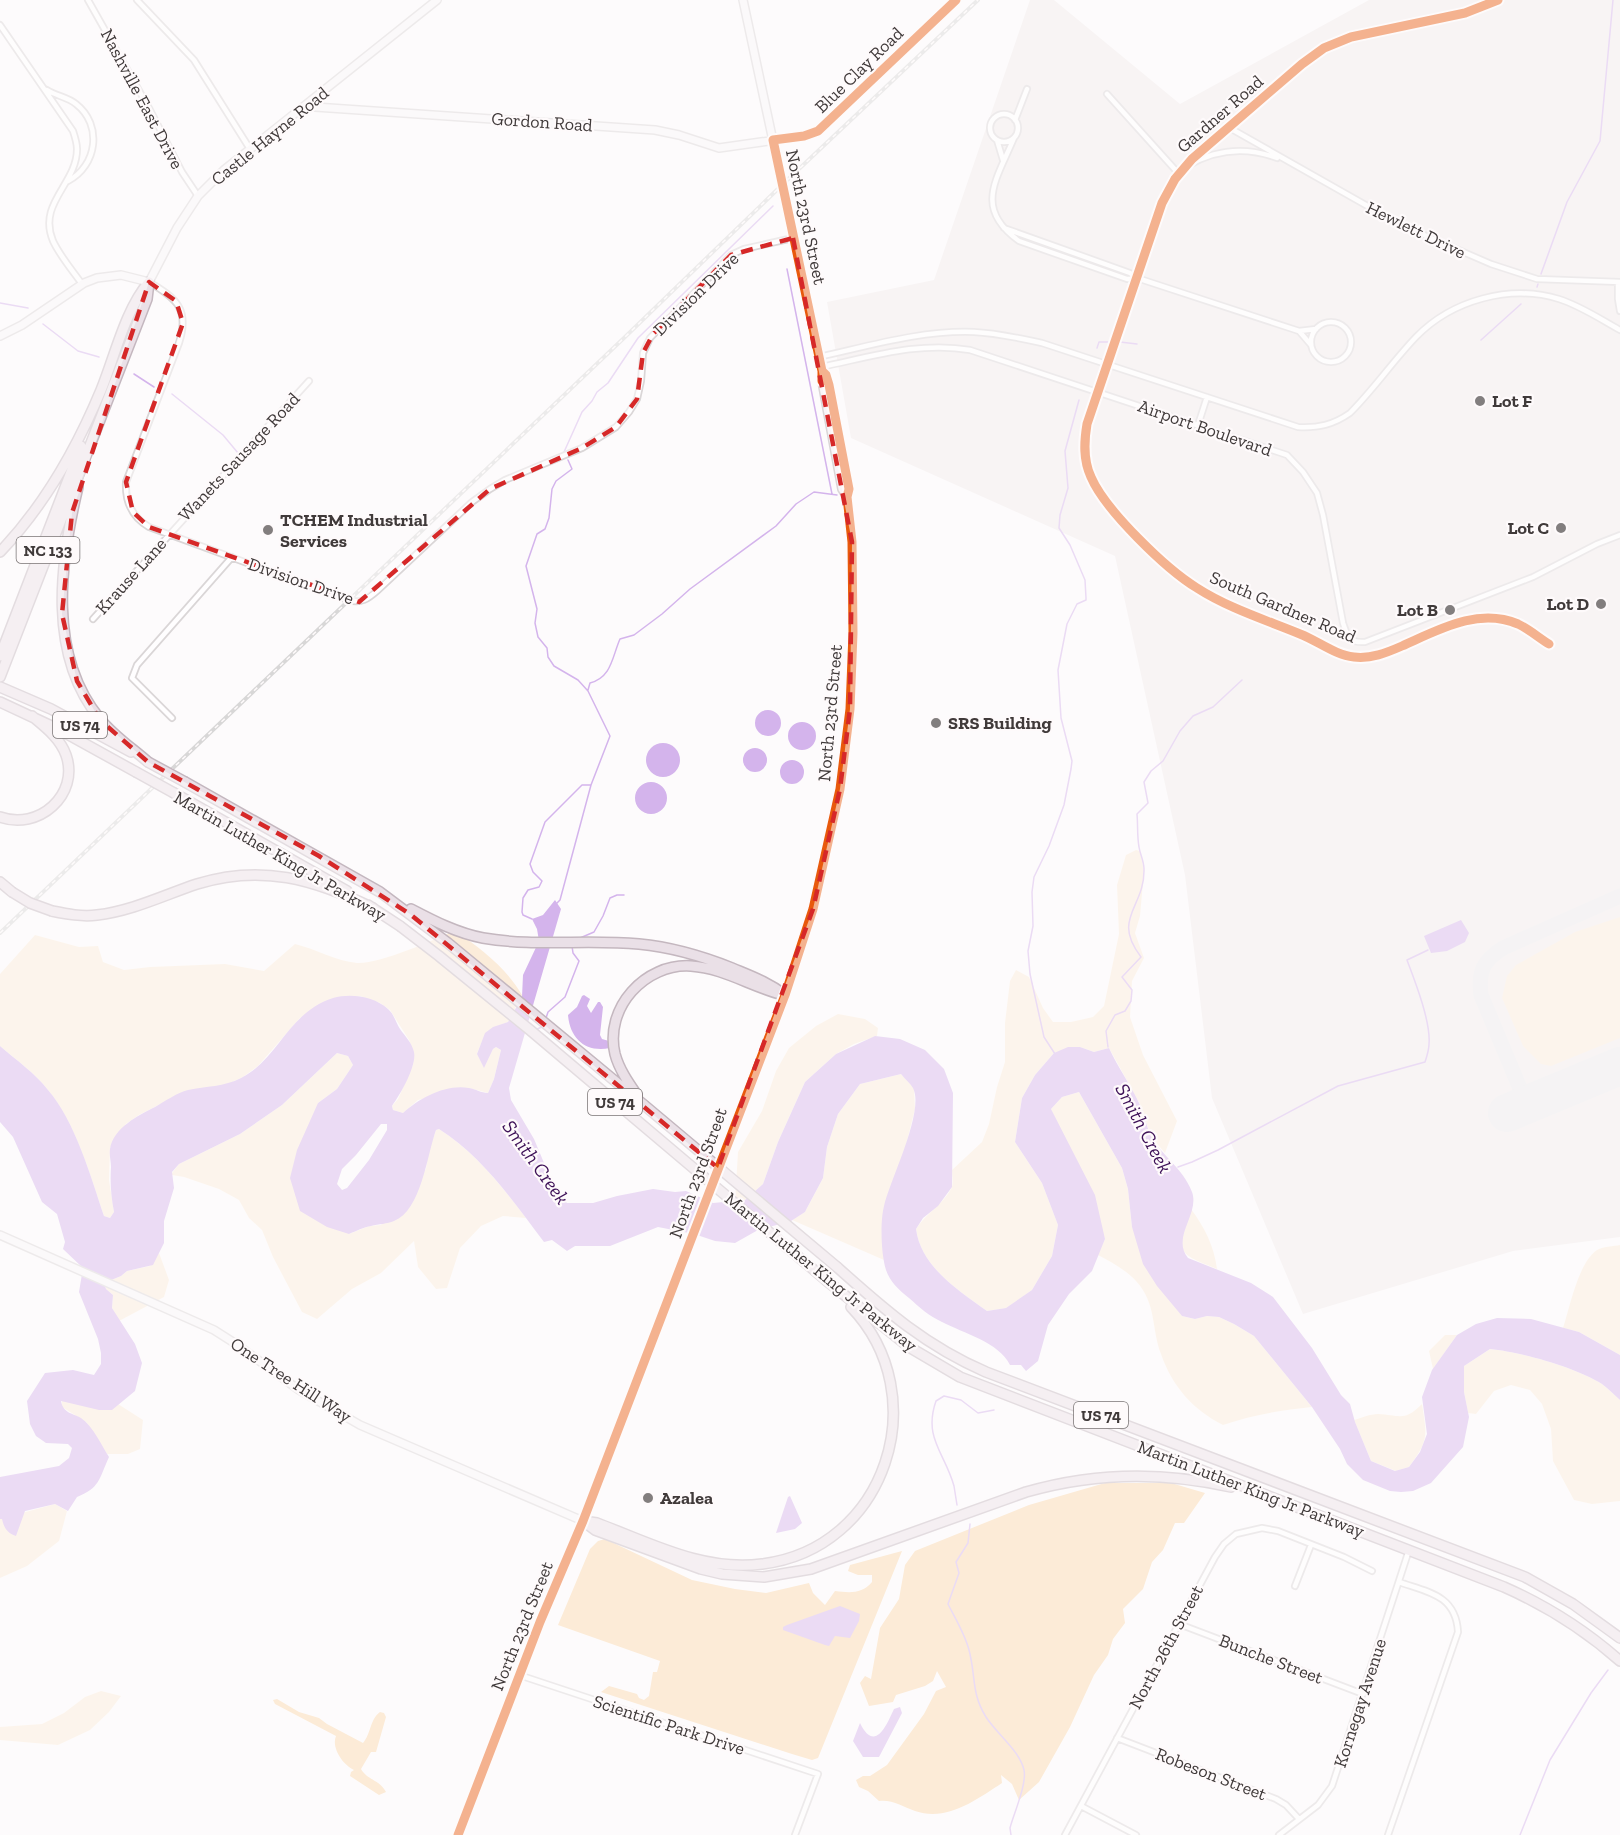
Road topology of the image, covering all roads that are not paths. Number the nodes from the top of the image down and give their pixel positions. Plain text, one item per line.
1 (88, 0) edge
2 (137, 0) edge
3 (437, 0) edge
4 (743, 0) edge
5 (956, 0) edge
6 (1498, 0) edge
7 (0, 25) edge
8 (1027, 89) dead end
9 (46, 90) junction
10 (1107, 93) dead end
11 (308, 104) junction
12 (1015, 120) junction
13 (1228, 127) junction
14 (1014, 138) junction
15 (773, 140) junction
16 (997, 140) junction
17 (250, 149) junction
18 (1003, 160) junction
19 (1294, 165) junction
20 (1182, 169) junction
21 (1179, 174) junction
22 (68, 181) junction
23 (198, 196) junction
24 (794, 238) junction
25 (1137, 278) junction
26 (149, 282) junction
27 (1619, 282) edge
28 (82, 284) junction
29 (1620, 311) edge
30 (1316, 329) junction
31 (1620, 330) edge
32 (1299, 331) junction
33 (0, 336) edge
34 (1311, 345) junction
35 (819, 357) junction
36 (1108, 364) junction
37 (822, 369) junction
38 (309, 381) dead end
39 (101, 390) junction
40 (1098, 392) junction
41 (1207, 397) junction
42 (99, 424) junction
43 (1198, 425) junction
44 (170, 534) junction
45 (1620, 535) edge
46 (0, 552) edge
47 (232, 557) junction
48 (93, 619) dead end
49 (1549, 644) dead end
50 (0, 656) edge
51 (0, 677) edge
52 (0, 687) edge
53 (3, 703) edge
54 (32, 716) junction
55 (172, 718) dead end
56 (148, 762) junction
57 (0, 817) edge
58 (0, 882) edge
59 (373, 908) junction
60 (411, 911) junction
61 (785, 995) junction
62 (644, 1105) junction
63 (0, 1235) edge
64 (827, 1281) junction
65 (1266, 1496) junction
66 (583, 1521) junction
67 (1311, 1545) junction
68 (1409, 1550) junction
69 (1372, 1571) dead end
70 (1399, 1582) junction
71 (1295, 1586) dead end
72 (1179, 1624) junction
73 (1620, 1638) edge
74 (1620, 1661) edge
75 (519, 1675) junction
76 (1363, 1695) junction
77 (1117, 1738) junction
78 (1081, 1806) junction
79 (1299, 1819) junction
80 (458, 1835) edge
81 (795, 1835) edge
82 (1065, 1835) edge
83 (1136, 1835) edge
84 (1279, 1835) edge
85 (1388, 1835) edge

1 - 23 street, Nashville East Drive
2 - 17 street
3 - 11 main road, Castle Hayne Road / NC 133
4 - 15 main road, North 23rd Street
5 - 15 main road, Blue Clay Road
6 - 13 street, Gardner Road
7 - 9 street
8 - 12 street
9 - 22 street
9 - 22 street
10 - 21 street
11 - 15 main road, Gordon Road
11 - 17 main road, Castle Hayne Road / NC 133
12 - 14 street
12 - 16 street
13 - 19 street, Hewlett Drive
13 - 20 street, Gardner Road
14 - 16 street
14 - 18 street
15 - 24 main road, North 23rd Street
16 - 18 street
17 - 23 main road, Castle Hayne Road / NC 133
18 - 25 street
19 - 20 street
19 - 27 street, Hewlett Drive
20 - 21 street, Gardner Road
21 - 25 street, Gardner Road
22 - 28 street
23 - 26 main road, Castle Hayne Road / NC 133
24 - 35 main road, North 23rd Street
24 - 47 street, Division Drive
25 - 32 street
25 - 36 street, Gardner Road
26 - 28 main road
26 - 39 highway, NC 133
26 - 42 highway, NC 133
26 - 44 street, Division Drive
27 - 29 street
28 - 33 main road
30 - 32 street
30 - 34 street
30 - 34 street
31 - 41 street, Airport Boulevard
32 - 34 street
35 - 36 street, Airport Boulevard
35 - 37 main road, North 23rd Street
36 - 40 street, Gardner Road
36 - 41 street, Airport Boulevard
37 - 40 street, Airport Boulevard
37 - 61 main road, North 23rd Street
38 - 44 street, Wanets Sausage Road
39 - 46 highway, NC 133
39 - 50 highway
40 - 43 street, Airport Boulevard
40 - 49 street, South Gardner Road
41 - 43 street
42 - 51 highway, NC 133
42 - 56 highway
43 - 45 street, Airport Boulevard
44 - 47 street, Division Drive
44 - 48 street, Krause Lane
47 - 55 street
52 - 56 highway, Martin Luther King Jr Parkway / US 74
53 - 54 highway, Martin Luther King Jr Parkway / US 74
54 - 57 highway
54 - 59 highway, Martin Luther King Jr Parkway / US 74, bridge
56 - 60 highway, Martin Luther King Jr Parkway / US 74, bridge
58 - 59 highway, bridge
59 - 64 highway, Martin Luther King Jr Parkway / US 74, bridge
60 - 61 highway
60 - 62 highway, Martin Luther King Jr Parkway / US 74
61 - 62 highway
61 - 66 main road, North 23rd Street
62 - 73 highway, Martin Luther King Jr Parkway / US 74, bridge
63 - 66 main road, One Tree Hill Way
64 - 65 highway, Martin Luther King Jr Parkway / US 74
64 - 66 highway
65 - 66 highway
65 - 68 highway, Martin Luther King Jr Parkway / US 74
66 - 75 main road, North 23rd Street
67 - 69 street
67 - 71 street
67 - 72 street, North 26th Street
68 - 70 street, Kornegay Avenue
68 - 74 highway, Martin Luther King Jr Parkway / US 74
70 - 76 street, Kornegay Avenue
70 - 85 street
72 - 76 street, Bunche Street
72 - 77 street, North 26th Street
75 - 80 main road, North 23rd Street
75 - 81 street, Scientific Park Drive
76 - 79 street, Kornegay Avenue
77 - 78 street, North 26th Street
77 - 79 street, Robeson Street
78 - 82 street, North 26th Street
78 - 83 street
79 - 84 street, Kornegay Avenue

